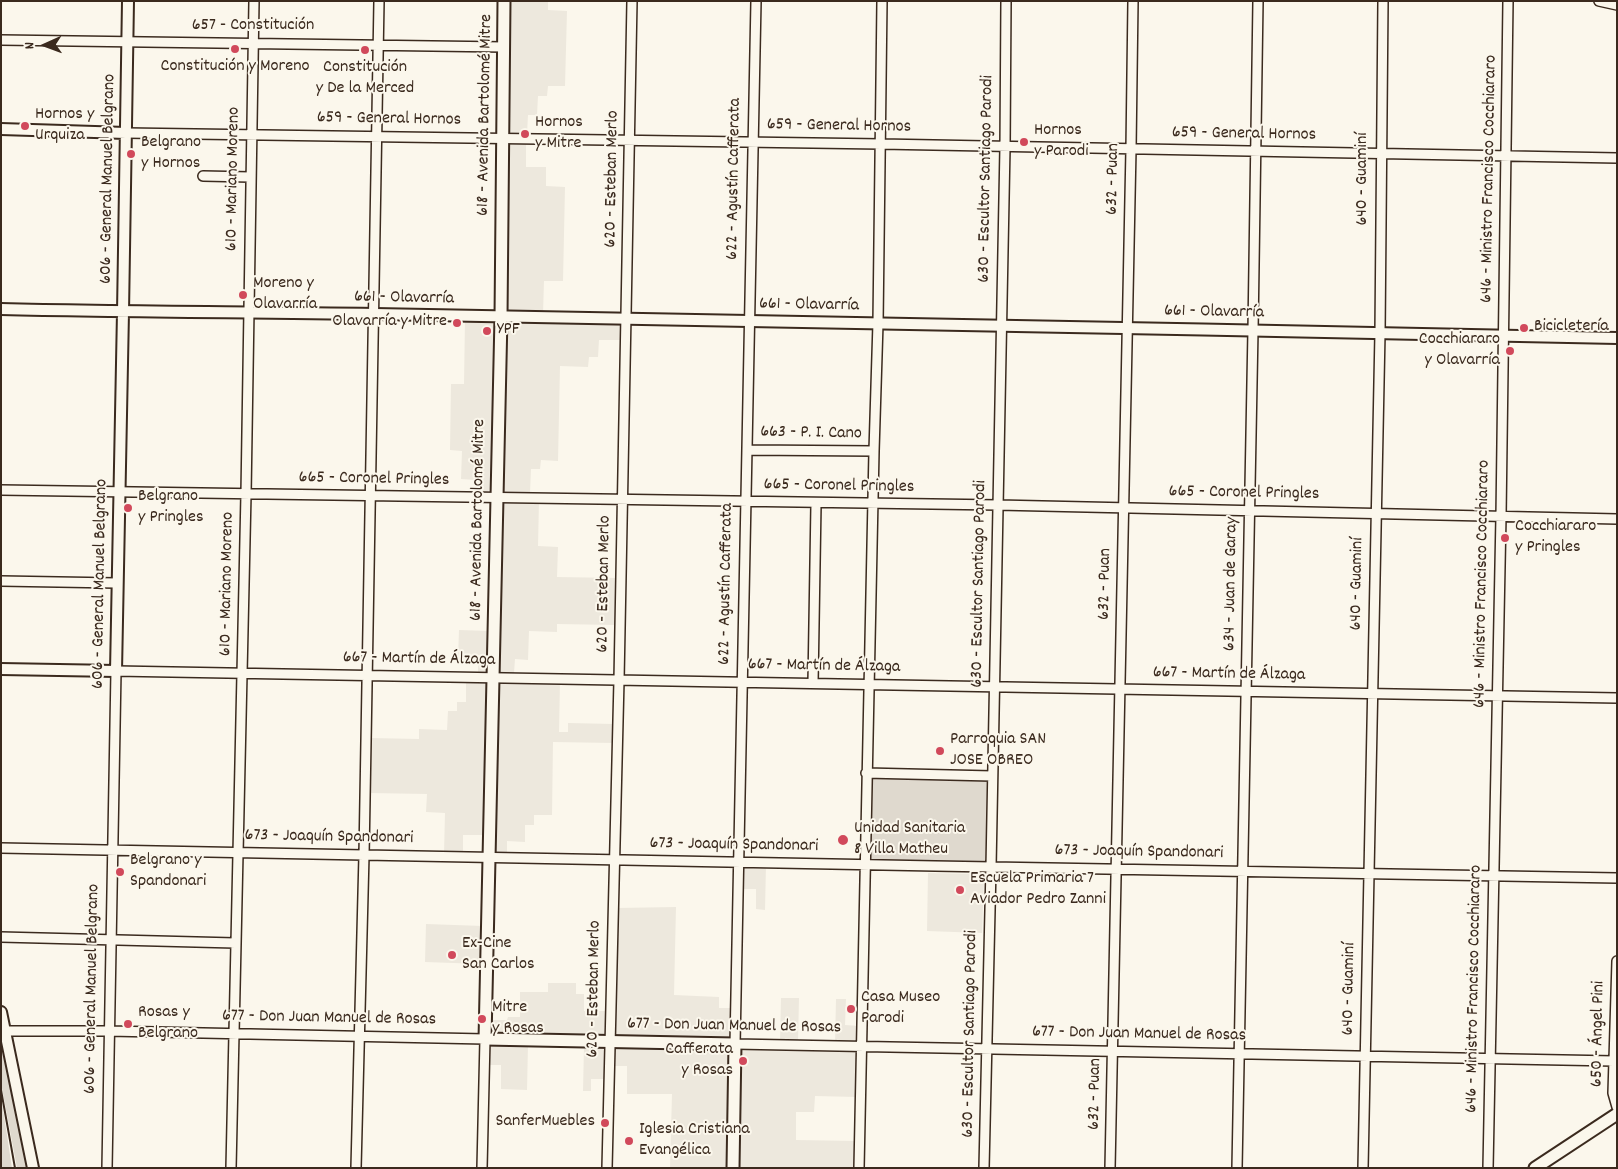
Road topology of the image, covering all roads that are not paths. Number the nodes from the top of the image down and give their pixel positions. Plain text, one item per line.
1 (128, 1) edge
2 (254, 1) edge
3 (379, 1) edge
4 (504, 1) edge
5 (632, 1) edge
6 (756, 1) edge
7 (882, 1) edge
8 (1006, 1) edge
9 (1133, 1) edge
10 (1258, 1) edge
11 (1383, 1) edge
12 (1508, 1) edge
13 (1599, 1) edge
14 (1617, 5) edge
15 (1, 40) edge
16 (127, 42) junction
17 (252, 44) junction
18 (378, 45) junction
19 (504, 47) junction
20 (1, 129) edge
21 (126, 133) junction
22 (252, 133) junction
23 (377, 136) junction
24 (503, 138) junction
25 (630, 140) junction
26 (754, 142) junction
27 (881, 144) junction
28 (1005, 147) junction
29 (1131, 149) junction
30 (1255, 152) junction
31 (1381, 153) junction
32 (1506, 156) junction
33 (1617, 158) edge
34 (203, 176) dead end
35 (250, 176) junction
36 (1, 309) edge
37 (123, 312) junction
38 (248, 313) junction
39 (374, 314) junction
40 (501, 317) junction
41 (626, 319) junction
42 (750, 321) junction
43 (878, 323) junction
44 (1001, 326) junction
45 (1127, 328) junction
46 (1253, 330) junction
47 (1380, 333) junction
48 (1504, 336) junction
49 (1617, 338) edge
50 (748, 450) junction
51 (874, 451) junction
52 (1, 490) edge
53 (119, 492) junction
54 (246, 494) junction
55 (370, 496) junction
56 (497, 498) junction
57 (622, 500) junction
58 (746, 502) junction
59 (873, 503) junction
60 (816, 504) junction
61 (998, 506) junction
62 (1123, 508) junction
63 (1250, 511) junction
64 (1375, 513) junction
65 (1501, 516) junction
66 (1617, 519) edge
67 (1, 581) edge
68 (116, 583) junction
69 (1, 669) edge
70 (116, 671) junction
71 (242, 673) junction
72 (367, 675) junction
73 (494, 678) junction
74 (619, 680) junction
75 (743, 682) junction
76 (813, 683) junction
77 (869, 684) junction
78 (994, 686) junction
79 (1120, 689) junction
80 (1246, 691) junction
81 (1372, 694) junction
82 (1497, 696) junction
83 (1617, 698) edge
84 (866, 772) junction
85 (992, 776) junction
86 (1, 848) edge
87 (112, 850) junction
88 (237, 853) junction
89 (364, 854) junction
90 (488, 857) junction
91 (615, 860) junction
92 (740, 863) junction
93 (865, 865) junction
94 (991, 867) junction
95 (1116, 869) junction
96 (1242, 871) junction
97 (1368, 873) junction
98 (1494, 875) junction
99 (1617, 878) edge
100 (1, 937) edge
101 (110, 940) junction
102 (235, 943) junction
103 (1617, 961) edge
104 (1, 1012) edge
105 (4, 1031) junction
106 (109, 1031) junction
107 (233, 1034) junction
108 (359, 1037) junction
109 (485, 1040) junction
110 (610, 1042) junction
111 (736, 1044) junction
112 (862, 1048) junction
113 (987, 1050) junction
114 (1113, 1052) junction
115 (1239, 1054) junction
116 (1365, 1056) junction
117 (1490, 1060) junction
118 (1614, 1061) junction
119 (1617, 1107) edge
120 (1617, 1114) edge
121 (33, 1168) edge
122 (106, 1168) edge
123 (231, 1168) edge
124 (356, 1168) edge
125 (482, 1168) edge
126 (607, 1168) edge
127 (733, 1168) edge
128 (859, 1168) edge
129 (984, 1168) edge
130 (1110, 1168) edge
131 (1237, 1168) edge
132 (1363, 1168) edge
133 (1488, 1168) edge
134 (1535, 1168) edge

1 - 16 street, 606 - General Manuel Belgrano
2 - 17 street, 610 - Mariano Moreno
3 - 18 street
4 - 19 main road, 618 - Avenida Bartolomé Mitre
5 - 25 street, 620 - Esteban Merlo
6 - 26 street, 622 - Agustín Cafferata
7 - 27 street
8 - 28 street, 630 - Escultor Santiago Parodi
9 - 29 street, 632 - Puan
10 - 30 street, 634 - Juan de Garay
11 - 31 street, 640 - Guaminí
12 - 32 street, 646 - Ministro Francisco Cocchiararo
13 - 14 street
15 - 16 street, 657 - Constitución
16 - 17 street, 657 - Constitución
16 - 21 street, 606 - General Manuel Belgrano
17 - 18 street, 657 - Constitución
17 - 22 street, 610 - Mariano Moreno
18 - 19 street, 657 - Constitución
18 - 23 street
19 - 24 main road, 618 - Avenida Bartolomé Mitre
20 - 21 street, 659 - General Hornos
21 - 22 street, 659 - General Hornos
21 - 37 street, 606 - General Manuel Belgrano
22 - 23 street, 659 - General Hornos
22 - 35 street, 610 - Mariano Moreno
23 - 24 street, 659 - General Hornos
23 - 39 street
24 - 25 street, 659 - General Hornos
24 - 40 main road, 618 - Avenida Bartolomé Mitre
25 - 26 street, 659 - General Hornos
25 - 41 street, 620 - Esteban Merlo
26 - 27 street, 659 - General Hornos
26 - 42 street, 622 - Agustín Cafferata
27 - 28 street, 659 - General Hornos
27 - 43 street
28 - 29 street, 659 - General Hornos
28 - 44 street, 630 - Escultor Santiago Parodi
29 - 30 street, 659 - General Hornos
29 - 45 street, 632 - Puan
30 - 31 street, 659 - General Hornos
30 - 46 street, 634 - Juan de Garay
31 - 32 street, 659 - General Hornos
31 - 47 street, 640 - Guaminí
32 - 33 street, 659 - General Hornos
32 - 48 street, 646 - Ministro Francisco Cocchiararo
34 - 35 street
35 - 38 street, 610 - Mariano Moreno
36 - 37 street, 661 - Olavarría
37 - 38 street, 661 - Olavarría
37 - 53 street, 606 - General Manuel Belgrano
38 - 39 street, 661 - Olavarría
38 - 54 street, 610 - Mariano Moreno
39 - 40 street, 661 - Olavarría
39 - 55 street
40 - 41 street, 661 - Olavarría
40 - 56 main road, 618 - Avenida Bartolomé Mitre
41 - 42 street, 661 - Olavarría
41 - 57 street, 620 - Esteban Merlo
42 - 43 street, 661 - Olavarría
42 - 50 street, 622 - Agustín Cafferata
43 - 44 street, 661 - Olavarría
43 - 51 street
44 - 45 street, 661 - Olavarría
44 - 61 street, 630 - Escultor Santiago Parodi
45 - 46 street, 661 - Olavarría
45 - 62 street, 632 - Puan
46 - 47 street, 661 - Olavarría
46 - 63 street, 634 - Juan de Garay
47 - 48 street, 661 - Olavarría
47 - 64 street, 640 - Guaminí
48 - 49 street, 661 - Olavarría
48 - 65 street, 646 - Ministro Francisco Cocchiararo
50 - 51 street, 663 - P. I. Cano
50 - 58 street, 622 - Agustín Cafferata
51 - 59 street
52 - 53 street, 665 - Coronel Pringles
53 - 54 street, 665 - Coronel Pringles
53 - 68 street, 606 - General Manuel Belgrano
54 - 55 street, 665 - Coronel Pringles
54 - 71 street, 610 - Mariano Moreno
55 - 56 street, 665 - Coronel Pringles
55 - 72 street
56 - 57 street, 665 - Coronel Pringles
56 - 73 main road, 618 - Avenida Bartolomé Mitre
57 - 58 street, 665 - Coronel Pringles
57 - 74 street, 620 - Esteban Merlo
58 - 60 street, 665 - Coronel Pringles
58 - 75 street, 622 - Agustín Cafferata
59 - 60 street, 665 - Coronel Pringles
59 - 61 street, 665 - Coronel Pringles
59 - 77 street
60 - 76 street
61 - 62 street, 665 - Coronel Pringles
61 - 78 street, 630 - Escultor Santiago Parodi
62 - 63 street, 665 - Coronel Pringles
62 - 79 street, 632 - Puan
63 - 64 street, 665 - Coronel Pringles
63 - 80 street, 634 - Juan de Garay
64 - 65 street, 665 - Coronel Pringles
64 - 81 street, 640 - Guaminí
65 - 66 street, 665 - Coronel Pringles
65 - 82 street, 646 - Ministro Francisco Cocchiararo
67 - 68 street
68 - 70 street, 606 - General Manuel Belgrano
69 - 70 street, 667 - Martín de Álzaga
70 - 71 street, 667 - Martín de Álzaga
70 - 87 street, 606 - General Manuel Belgrano
71 - 72 street, 667 - Martín de Álzaga
71 - 88 street, 610 - Mariano Moreno
72 - 73 street, 667 - Martín de Álzaga
72 - 89 street
73 - 74 street, 667 - Martín de Álzaga
73 - 90 main road, 618 - Avenida Bartolomé Mitre
74 - 75 street, 667 - Martín de Álzaga
74 - 91 street, 620 - Esteban Merlo
75 - 76 street, 667 - Martín de Álzaga
75 - 92 street, 622 - Agustín Cafferata
76 - 77 street, 667 - Martín de Álzaga
77 - 78 street, 667 - Martín de Álzaga
77 - 84 street
78 - 79 street, 667 - Martín de Álzaga
78 - 85 street, 630 - Escultor Santiago Parodi
79 - 80 street, 667 - Martín de Álzaga
79 - 95 street, 632 - Puan
80 - 81 street, 667 - Martín de Álzaga
80 - 96 street, 634 - Juan de Garay
81 - 82 street, 667 - Martín de Álzaga
81 - 97 street, 640 - Guaminí
82 - 83 street, 667 - Martín de Álzaga
82 - 98 street, 646 - Ministro Francisco Cocchiararo
84 - 85 street
84 - 93 street
85 - 94 street, 630 - Escultor Santiago Parodi
86 - 87 street, 673 - Joaquín Spandonari
87 - 88 street, 673 - Joaquín Spandonari
87 - 101 street, 606 - General Manuel Belgrano
88 - 89 street, 673 - Joaquín Spandonari
88 - 102 street, 610 - Mariano Moreno
89 - 90 street, 673 - Joaquín Spandonari
89 - 108 street
90 - 91 street, 673 - Joaquín Spandonari
90 - 109 main road, 618 - Avenida Bartolomé Mitre
91 - 92 street, 673 - Joaquín Spandonari
91 - 110 street, 620 - Esteban Merlo
92 - 93 street, 673 - Joaquín Spandonari
92 - 111 street, 622 - Agustín Cafferata
93 - 94 street, 673 - Joaquín Spandonari
93 - 112 street
94 - 95 street, 673 - Joaquín Spandonari
94 - 113 street, 630 - Escultor Santiago Parodi
95 - 96 street, 673 - Joaquín Spandonari
95 - 114 street, 632 - Puan
96 - 97 street, 673 - Joaquín Spandonari
96 - 115 street, 634 - Juan de Garay
97 - 98 street, 673 - Joaquín Spandonari
97 - 116 street, 640 - Guaminí
98 - 99 street, 673 - Joaquín Spandonari
98 - 117 street, 646 - Ministro Francisco Cocchiararo
100 - 101 street
101 - 102 street
101 - 106 street, 606 - General Manuel Belgrano
102 - 107 street, 610 - Mariano Moreno
103 - 118 street, 650 - Ángel Pini
104 - 105 street
105 - 106 street, 677 - Don Juan Manuel de Rosas
105 - 121 street
106 - 107 street, 677 - Don Juan Manuel de Rosas
106 - 122 street, 606 - General Manuel Belgrano
107 - 108 street, 677 - Don Juan Manuel de Rosas
107 - 123 street, 610 - Mariano Moreno
108 - 109 street, 677 - Don Juan Manuel de Rosas
108 - 124 street
109 - 110 main road, 677 - Don Juan Manuel de Rosas
109 - 125 street
110 - 111 main road, 677 - Don Juan Manuel de Rosas
110 - 126 street, 620 - Esteban Merlo
111 - 112 street, 677 - Don Juan Manuel de Rosas
111 - 127 main road, 622 - Agustín Cafferata
112 - 113 street, 677 - Don Juan Manuel de Rosas
112 - 128 street
113 - 114 street, 677 - Don Juan Manuel de Rosas
113 - 129 street, 630 - Escultor Santiago Parodi
114 - 115 street, 677 - Don Juan Manuel de Rosas
114 - 130 street, 632 - Puan
115 - 116 street, 677 - Don Juan Manuel de Rosas
115 - 131 street, 634 - Juan de Garay
116 - 117 street, 677 - Don Juan Manuel de Rosas
116 - 132 street, 640 - Guaminí
117 - 118 street, 677 - Don Juan Manuel de Rosas
117 - 133 street, 646 - Ministro Francisco Cocchiararo
118 - 119 street, 650 - Ángel Pini
120 - 134 main road

